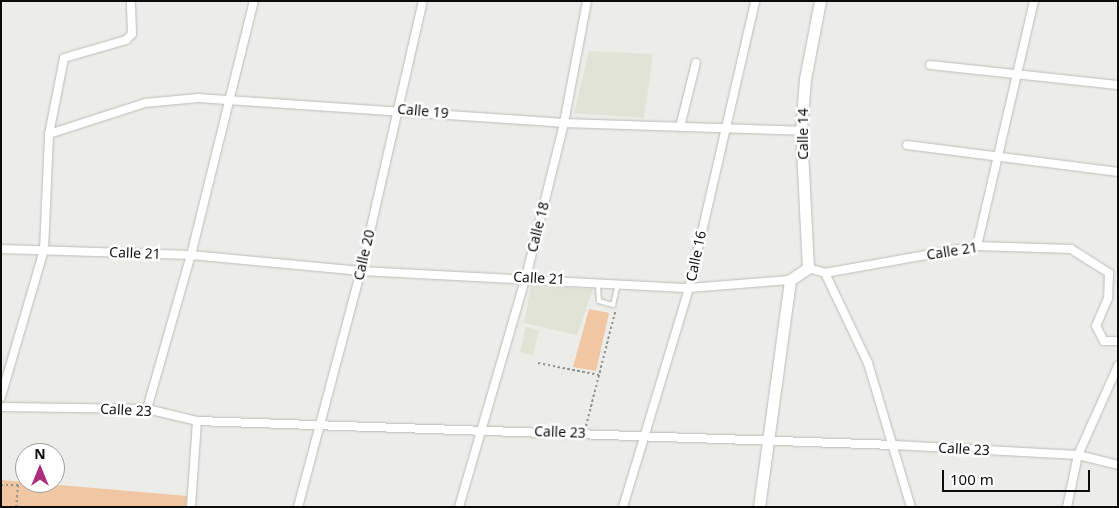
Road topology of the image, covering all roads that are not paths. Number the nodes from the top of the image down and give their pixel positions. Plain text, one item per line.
1 (131, 1) edge
2 (254, 1) edge
3 (423, 1) edge
4 (587, 1) edge
5 (755, 1) edge
6 (820, 1) edge
7 (1034, 1) edge
8 (696, 63) dead end
9 (930, 66) dead end
10 (1018, 76) junction
11 (1118, 85) edge
12 (230, 102) junction
13 (396, 108) junction
14 (564, 123) junction
15 (680, 127) junction
16 (724, 128) junction
17 (801, 131) junction
18 (50, 134) junction
19 (907, 145) dead end
20 (998, 159) junction
21 (1118, 172) edge
22 (977, 246) junction
23 (1, 249) edge
24 (44, 250) junction
25 (191, 256) junction
26 (808, 268) junction
27 (361, 271) junction
28 (825, 273) junction
29 (526, 277) junction
30 (790, 280) junction
31 (598, 282) junction
32 (618, 283) junction
33 (689, 288) junction
34 (1118, 341) edge
35 (1118, 366) edge
36 (1, 398) edge
37 (1, 407) edge
38 (147, 409) junction
39 (197, 421) junction
40 (323, 424) junction
41 (481, 430) junction
42 (643, 435) junction
43 (767, 443) junction
44 (895, 445) junction
45 (1078, 455) junction
46 (1118, 465) edge
47 (191, 507) edge
48 (298, 507) edge
49 (459, 507) edge
50 (623, 507) edge
51 (759, 507) edge
52 (911, 507) edge
53 (1067, 507) edge

1 - 18 street
2 - 12 street
3 - 13 street, Calle 20
4 - 14 street, Calle 18
5 - 16 street, Calle 16
6 - 17 street, Calle 14
7 - 10 street
8 - 15 street
9 - 10 street
10 - 11 street
10 - 20 street
12 - 13 street, Calle 19
12 - 18 street, Calle 19
12 - 25 street
13 - 14 street, Calle 19
13 - 27 street, Calle 20
14 - 15 street, Calle 19
14 - 29 street, Calle 18
15 - 16 street, Calle 19
16 - 17 street, Calle 19
16 - 33 street, Calle 16
17 - 26 street, Calle 14
18 - 24 street
19 - 20 street
20 - 21 street
20 - 22 street
22 - 28 street, Calle 21
22 - 34 street, Calle 21
23 - 24 street, Calle 21
24 - 25 street, Calle 21
24 - 36 street
25 - 27 street, Calle 21
25 - 38 street
26 - 28 street, Calle 21
26 - 30 street, Calle 21
27 - 29 street, Calle 21
27 - 40 street, Calle 20
28 - 44 street
29 - 31 street, Calle 21
29 - 41 street, Calle 18
30 - 33 street, Calle 21
30 - 43 street
31 - 32 street, Calle 21
31 - 32 lane
32 - 33 street, Calle 21
33 - 42 street, Calle 16
35 - 45 street
37 - 38 street, Calle 23
38 - 39 street, Calle 23
39 - 40 street, Calle 23
39 - 47 street
40 - 41 street, Calle 23
40 - 48 street, Calle 20
41 - 42 street, Calle 23
41 - 49 street, Calle 18
42 - 43 street, Calle 23
42 - 50 street, Calle 16
43 - 44 street, Calle 23
43 - 51 street
44 - 45 street, Calle 23
44 - 52 street
45 - 46 street, Calle 23
45 - 53 street

